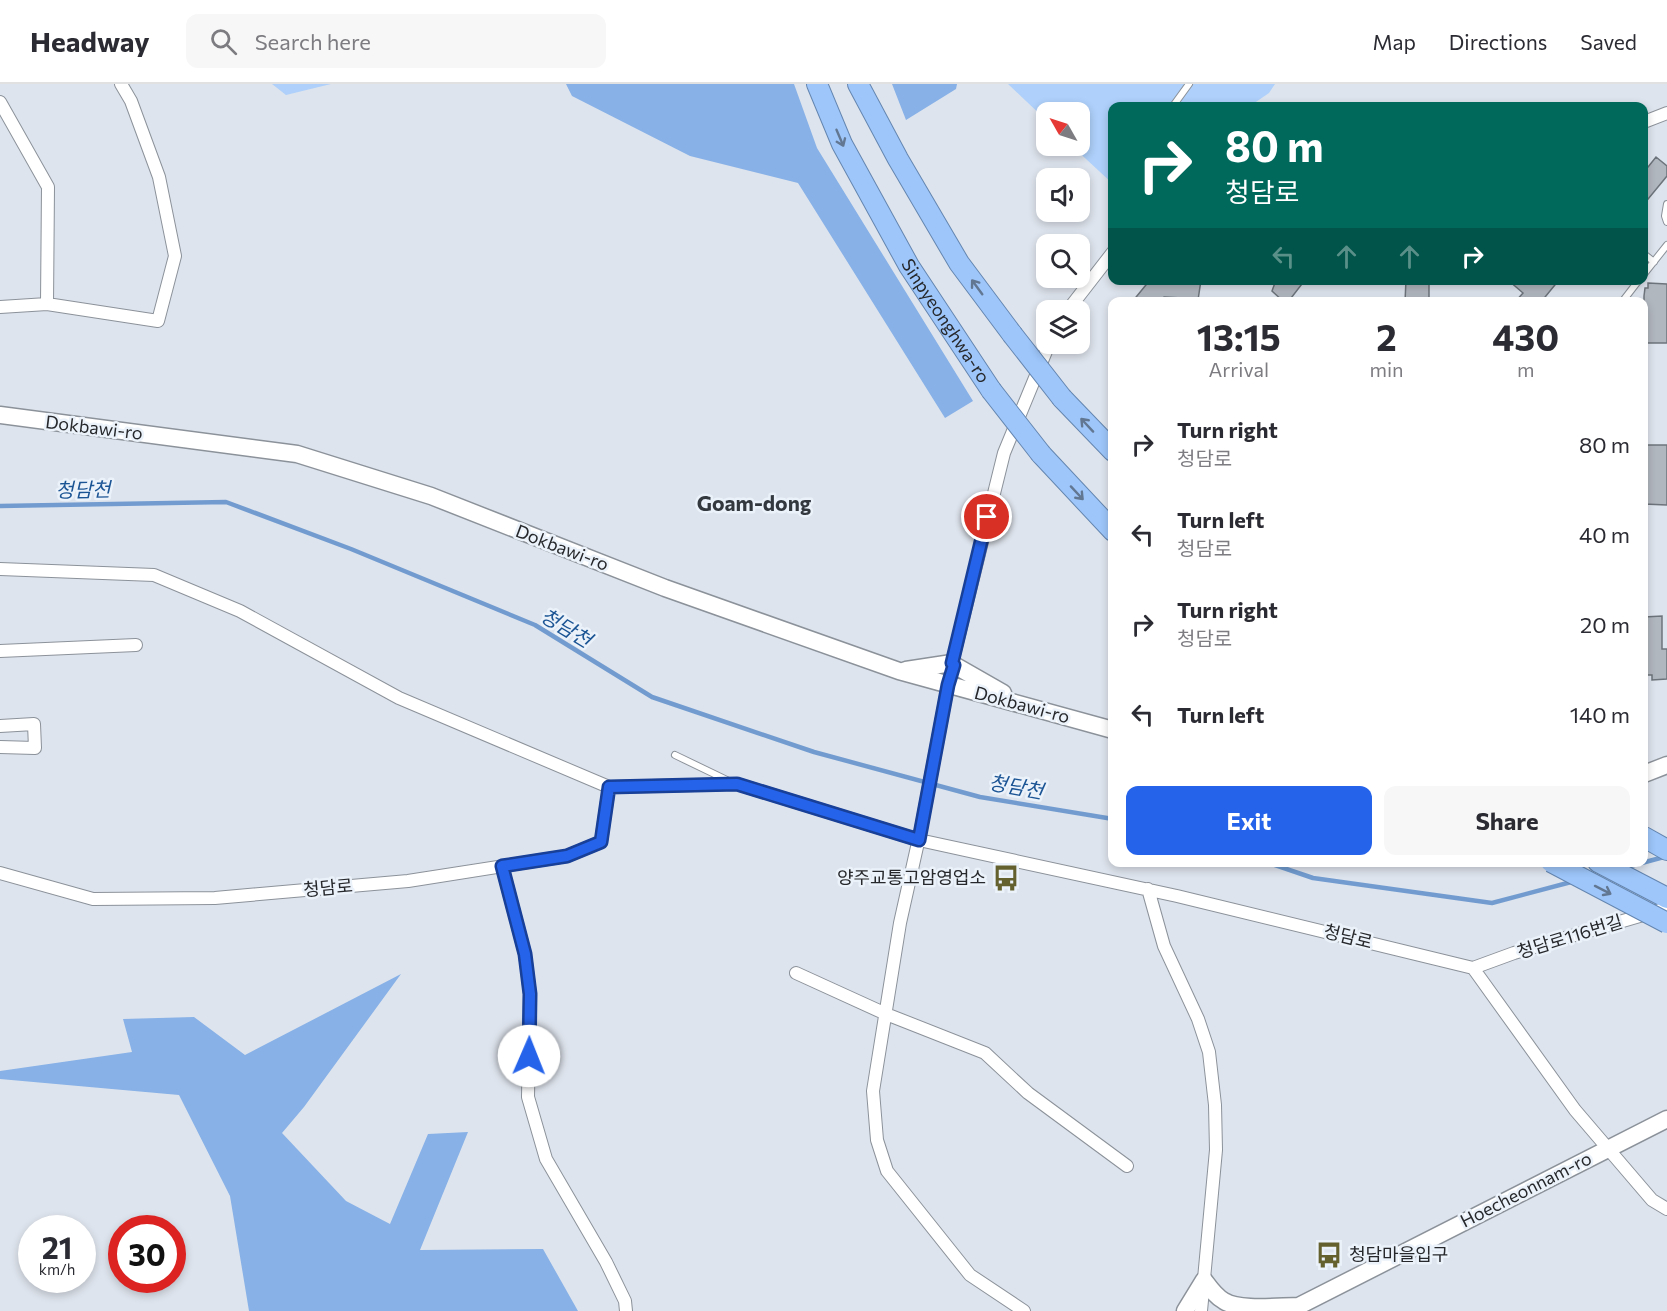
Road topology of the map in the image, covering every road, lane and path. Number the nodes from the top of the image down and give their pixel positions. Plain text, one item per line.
1 (121, 84) edge
2 (817, 84) edge
3 (858, 84) edge
4 (1189, 84) edge
5 (0, 102) edge
6 (1176, 102) edge
7 (1667, 113) edge
8 (1648, 120) edge
9 (1667, 204) edge
10 (1667, 222) edge
11 (1667, 245) edge
12 (1648, 257) edge
13 (1108, 258) edge
14 (1654, 262) junction
15 (1648, 269) edge
16 (1635, 285) edge
17 (1626, 297) edge
18 (1076, 300) edge
19 (47, 304) junction
20 (0, 307) edge
21 (1044, 354) edge
22 (0, 415) edge
23 (1108, 446) edge
24 (1108, 526) edge
25 (0, 568) edge
26 (136, 645) dead end
27 (0, 651) edge
28 (953, 664) junction
29 (899, 671) junction
30 (948, 685) junction
31 (1025, 705) junction
32 (0, 726) edge
33 (1108, 729) edge
34 (0, 747) edge
35 (675, 756) dead end
36 (1667, 765) edge
37 (1648, 772) edge
38 (737, 784) junction
39 (609, 787) junction
40 (920, 834) junction
41 (1648, 839) edge
42 (1667, 850) edge
43 (502, 866) junction
44 (1561, 867) edge
45 (1608, 867) edge
46 (0, 873) edge
47 (1148, 889) junction
48 (1667, 898) edge
49 (1667, 908) edge
50 (1667, 922) edge
51 (1473, 968) junction
52 (796, 974) dead end
53 (886, 1014) junction
54 (1667, 1119) edge
55 (1608, 1147) junction
56 (1127, 1166) dead end
57 (1667, 1209) edge
58 (1204, 1280) junction
59 (1294, 1309) edge
60 (626, 1311) edge
61 (1024, 1311) edge
62 (1185, 1311) edge
63 (1201, 1311) edge

1 - 19 street
2 -> 24 highway, Sinpyeonghwa-ro, bridge
23 -> 3 highway, bridge
4 - 6 lane
5 - 19 street
7 - 8 street
9 - 10 lane
11 - 14 lane
12 - 14 lane
13 - 18 street
14 - 15 lane
16 - 17 lane
19 - 20 street
21 - 28 street
22 - 29 main road, Dokbawi-ro
25 - 39 street, 청담로
26 - 27 street
28 - 29 main road
28 - 30 street
28 - 31 main road
29 - 30 main road, Dokbawi-ro
30 - 31 main road, Dokbawi-ro
30 - 40 street
31 - 33 main road, Dokbawi-ro
32 - 34 street
35 - 38 lane
36 - 37 main road
38 - 39 street, 청담로
38 - 40 street, 청담로
39 - 43 street, 청담로
40 - 47 street, 청담로
40 - 53 street
41 - 42 highway
43 - 46 street, 청담로
43 - 60 street
44 -> 50 highway, bridge
45 - 48 highway
47 - 51 street, 청담로
47 - 58 street
49 - 51 street, 청담로116번길
51 - 55 street
52 - 53 street
53 - 56 street
53 - 61 street
54 - 55 main road, Hoecheonnam-ro
55 - 57 street
55 - 59 main road, Hoecheonnam-ro
58 - 59 main road
58 - 62 main road
58 - 63 street

